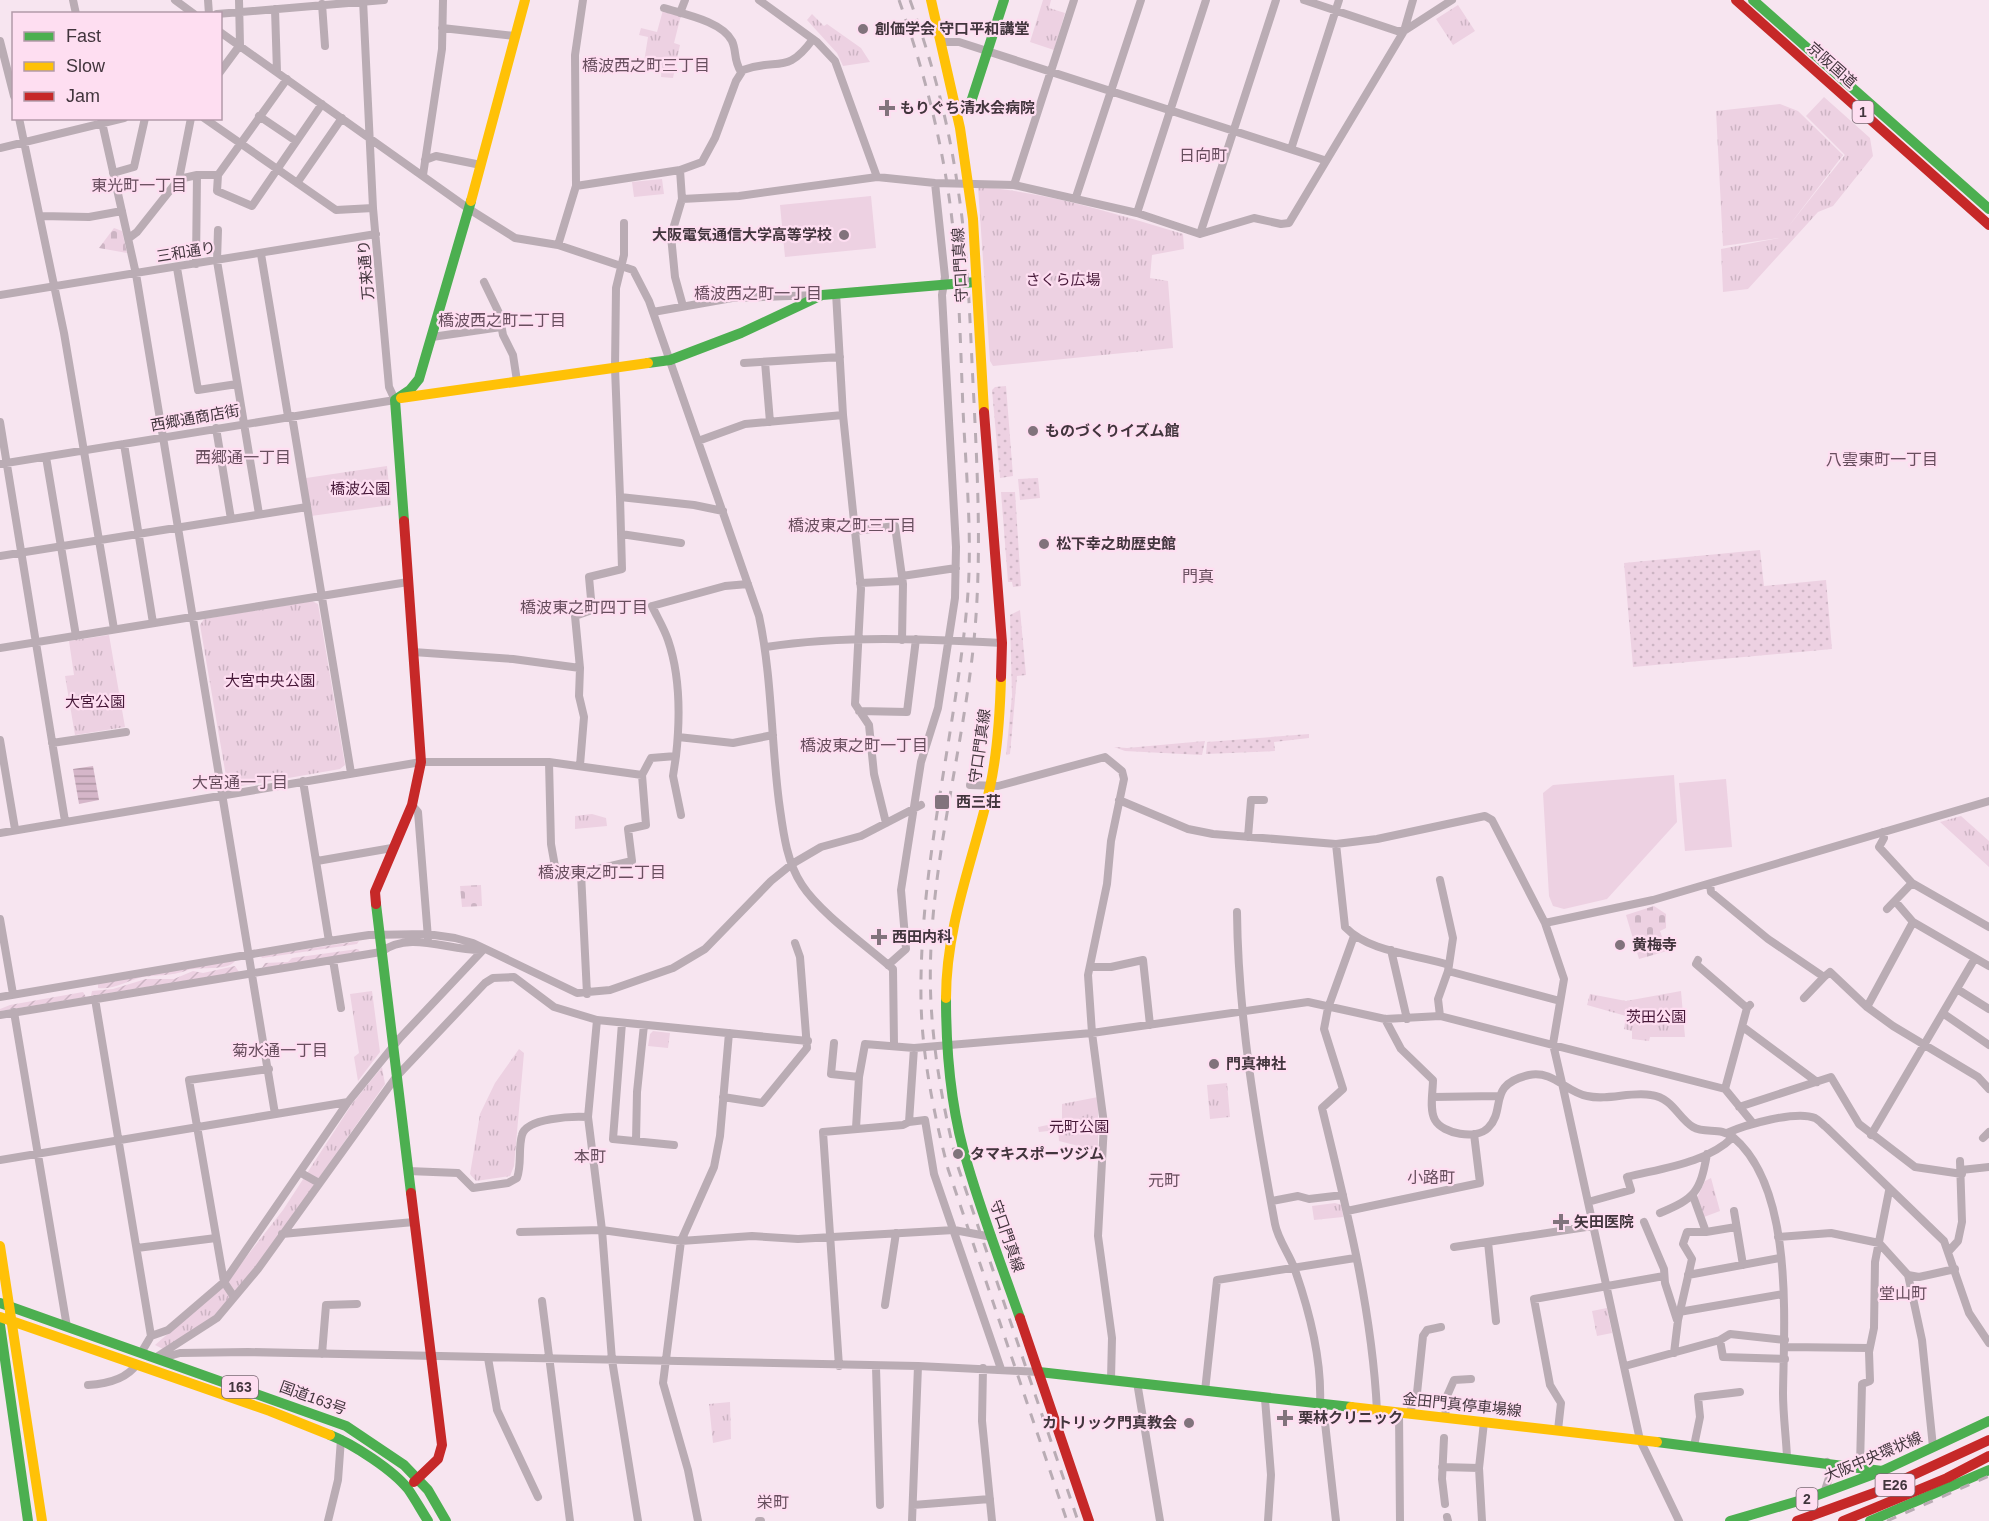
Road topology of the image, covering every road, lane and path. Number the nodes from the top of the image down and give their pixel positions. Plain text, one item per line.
1 (175, 0) edge
2 (239, 0) edge
3 (384, 0) edge
4 (443, 0) edge
5 (525, 0) edge
6 (583, 0) edge
7 (685, 0) edge
8 (759, 0) edge
9 (931, 0) edge
10 (1005, 0) edge
11 (1074, 0) edge
12 (1140, 0) edge
13 (1206, 0) edge
14 (1276, 0) edge
15 (1304, 0) edge
16 (1339, 0) edge
17 (1413, 0) edge
18 (1452, 0) edge
19 (1736, 0) edge
20 (1753, 0) edge
21 (364, 1) edge
22 (292, 4) edge
23 (322, 4) junction
24 (664, 8) dead end
25 (275, 9) junction
26 (240, 11) junction
27 (1336, 11) junction
28 (191, 12) edge
29 (222, 13) edge
30 (680, 13) junction
31 (442, 28) junction
32 (1404, 31) junction
33 (222, 33) edge
34 (515, 36) junction
35 (813, 39) junction
36 (0, 41) edge
37 (942, 42) junction
38 (240, 45) junction
39 (325, 46) dead end
40 (987, 51) junction
41 (222, 69) edge
42 (1051, 71) junction
43 (277, 72) junction
44 (741, 72) junction
45 (287, 79) junction
46 (12, 88) edge
47 (1111, 91) junction
48 (322, 104) junction
49 (1171, 110) junction
50 (957, 114) junction
51 (259, 116) junction
52 (342, 118) junction
53 (20, 120) edge
54 (145, 120) edge
55 (191, 120) edge
56 (207, 120) edge
57 (102, 122) edge
58 (1235, 130) junction
59 (369, 137) junction
60 (296, 141) junction
61 (25, 142) junction
62 (240, 144) junction
63 (0, 148) edge
64 (1291, 149) junction
65 (426, 160) junction
66 (1324, 160) junction
67 (481, 165) junction
68 (277, 168) junction
69 (680, 170) junction
70 (113, 173) junction
71 (197, 175) junction
72 (218, 175) junction
73 (423, 175) junction
74 (877, 177) junction
75 (179, 179) junction
76 (968, 182) junction
77 (297, 183) junction
78 (935, 183) junction
79 (1014, 184) junction
80 (576, 186) junction
81 (1076, 197) junction
82 (682, 199) junction
83 (373, 208) junction
84 (469, 209) junction
85 (1989, 209) edge
86 (123, 211) junction
87 (1137, 213) junction
88 (41, 216) junction
89 (624, 224) dead end
90 (1989, 225) edge
91 (218, 230) dead end
92 (376, 234) junction
93 (1200, 234) junction
94 (129, 238) junction
95 (558, 245) junction
96 (261, 254) junction
97 (217, 261) junction
98 (196, 264) junction
99 (621, 267) junction
100 (177, 268) junction
101 (136, 274) junction
102 (484, 282) dead end
103 (976, 282) junction
104 (944, 285) junction
105 (56, 286) junction
106 (836, 293) junction
107 (0, 295) edge
108 (822, 295) junction
109 (683, 306) junction
110 (653, 312) junction
111 (501, 327) junction
112 (432, 338) junction
113 (840, 357) junction
114 (670, 360) junction
115 (765, 362) junction
116 (744, 363) dead end
117 (615, 368) junction
118 (517, 381) junction
119 (237, 384) junction
120 (395, 400) junction
121 (290, 416) junction
122 (843, 416) junction
123 (0, 422) edge
124 (770, 422) junction
125 (244, 423) junction
126 (216, 428) junction
127 (164, 438) junction
128 (698, 441) junction
129 (124, 444) junction
130 (84, 450) junction
131 (46, 457) junction
132 (3, 463) edge
133 (620, 497) junction
134 (307, 507) junction
135 (723, 512) junction
136 (259, 514) junction
137 (231, 519) junction
138 (179, 527) junction
139 (855, 531) junction
140 (139, 534) junction
141 (621, 534) junction
142 (99, 540) junction
143 (681, 543) dead end
144 (61, 547) junction
145 (22, 553) junction
146 (0, 556) edge
147 (956, 568) junction
148 (902, 578) junction
149 (408, 582) junction
150 (860, 583) junction
151 (748, 584) junction
152 (321, 596) junction
153 (194, 616) junction
154 (153, 623) junction
155 (114, 629) junction
156 (76, 636) junction
157 (860, 638) junction
158 (916, 639) junction
159 (902, 640) junction
160 (949, 640) junction
161 (35, 643) junction
162 (1002, 643) junction
163 (766, 647) junction
164 (0, 648) edge
165 (412, 652) junction
166 (580, 668) junction
167 (859, 711) junction
168 (126, 732) dead end
169 (772, 735) junction
170 (678, 737) junction
171 (0, 740) edge
172 (51, 743) junction
173 (676, 756) junction
174 (421, 762) junction
175 (549, 762) junction
176 (580, 765) junction
177 (351, 773) junction
178 (642, 775) junction
179 (303, 782) junction
180 (970, 785) dead end
181 (990, 787) junction
182 (223, 795) junction
183 (1119, 800) junction
184 (1264, 800) dead end
185 (1989, 801) edge
186 (412, 805) junction
187 (918, 807) junction
188 (681, 815) dead end
189 (65, 821) junction
190 (886, 824) junction
191 (15, 829) junction
192 (1883, 831) junction
193 (0, 833) edge
194 (1248, 837) junction
195 (1336, 844) junction
196 (392, 848) junction
197 (317, 861) junction
198 (792, 864) junction
199 (581, 873) junction
200 (1440, 880) dead end
201 (1912, 883) junction
202 (1710, 884) junction
203 (1895, 901) junction
204 (1887, 909) dead end
205 (1237, 912) dead end
206 (0, 919) edge
207 (1913, 922) junction
208 (1545, 923) junction
209 (1989, 927) edge
210 (379, 935) junction
211 (1354, 936) junction
212 (428, 938) junction
213 (329, 941) junction
214 (795, 942) dead end
215 (483, 950) junction
216 (1391, 950) junction
217 (381, 952) junction
218 (248, 954) junction
219 (1975, 958) junction
220 (333, 960) junction
221 (1698, 960) dead end
222 (888, 965) junction
223 (1989, 966) edge
224 (1090, 967) junction
225 (1448, 968) junction
226 (251, 972) junction
227 (1824, 977) junction
228 (1957, 989) junction
229 (13, 994) junction
230 (587, 994) junction
231 (0, 997) edge
232 (1804, 998) dead end
233 (94, 999) junction
234 (1560, 1001) junction
235 (1867, 1007) junction
236 (341, 1008) dead end
237 (1328, 1008) junction
238 (1989, 1009) edge
239 (1241, 1010) junction
240 (14, 1012) junction
241 (1944, 1014) junction
242 (0, 1015) edge
243 (1440, 1016) junction
244 (1385, 1019) junction
245 (1407, 1019) junction
246 (597, 1020) junction
247 (622, 1023) junction
248 (644, 1025) junction
249 (1150, 1025) junction
250 (1743, 1027) junction
251 (729, 1033) junction
252 (1092, 1033) junction
253 (808, 1041) junction
254 (834, 1042) dead end
255 (894, 1044) junction
256 (946, 1044) junction
257 (1553, 1044) junction
258 (1924, 1045) junction
259 (1989, 1045) edge
260 (914, 1048) junction
261 (393, 1050) junction
262 (269, 1069) junction
263 (396, 1077) junction
264 (858, 1077) junction
265 (1817, 1082) junction
266 (1562, 1083) junction
267 (1725, 1089) junction
268 (1989, 1089) edge
269 (1498, 1096) junction
270 (723, 1097) junction
271 (1432, 1097) junction
272 (348, 1102) junction
273 (1739, 1107) junction
274 (275, 1114) junction
275 (588, 1117) junction
276 (909, 1122) junction
277 (1752, 1122) junction
278 (856, 1128) junction
279 (197, 1129) junction
280 (1474, 1134) junction
281 (1730, 1135) junction
282 (1871, 1135) junction
283 (636, 1141) junction
284 (117, 1142) junction
285 (674, 1145) dead end
286 (38, 1154) junction
287 (1707, 1154) junction
288 (0, 1160) edge
289 (1989, 1167) edge
290 (1961, 1168) junction
291 (408, 1171) junction
292 (301, 1173) junction
293 (319, 1183) junction
294 (1889, 1191) junction
295 (1343, 1195) junction
296 (1693, 1196) junction
297 (1272, 1200) junction
298 (1588, 1202) junction
299 (1347, 1210) junction
300 (1734, 1211) dead end
301 (1660, 1213) dead end
302 (414, 1222) junction
303 (1644, 1222) dead end
304 (1593, 1226) junction
305 (1736, 1227) junction
306 (602, 1230) junction
307 (954, 1230) junction
308 (520, 1232) dead end
309 (1706, 1232) junction
310 (896, 1233) junction
311 (282, 1234) junction
312 (831, 1236) junction
313 (992, 1237) junction
314 (1778, 1237) junction
315 (216, 1238) junction
316 (681, 1241) junction
317 (1488, 1242) junction
318 (1879, 1243) junction
319 (0, 1246) edge
320 (1454, 1247) dead end
321 (137, 1248) junction
322 (1948, 1251) junction
323 (1355, 1258) junction
324 (1780, 1258) junction
325 (1743, 1265) junction
326 (1294, 1268) junction
327 (1955, 1269) junction
328 (1688, 1275) junction
329 (1908, 1275) junction
330 (1664, 1276) junction
331 (224, 1282) junction
332 (1606, 1285) junction
333 (1783, 1294) junction
334 (234, 1297) junction
335 (542, 1301) dead end
336 (357, 1304) dead end
337 (5, 1305) edge
338 (885, 1305) dead end
339 (1679, 1316) junction
340 (0, 1317) edge
341 (1496, 1321) dead end
342 (13, 1323) junction
343 (0, 1325) edge
344 (1441, 1327) dead end
345 (67, 1328) junction
346 (151, 1336) junction
347 (1, 1339) edge
348 (1720, 1340) junction
349 (1989, 1343) edge
350 (1785, 1344) junction
351 (1869, 1348) junction
352 (1674, 1353) junction
353 (322, 1354) junction
354 (432, 1356) junction
355 (140, 1358) junction
356 (489, 1358) junction
357 (547, 1358) junction
358 (157, 1359) junction
359 (1785, 1359) junction
360 (612, 1360) junction
361 (665, 1361) junction
362 (838, 1366) junction
363 (918, 1366) junction
364 (1625, 1366) junction
365 (876, 1367) junction
366 (983, 1368) junction
367 (1001, 1369) junction
368 (1038, 1372) junction
369 (1111, 1378) junction
370 (1471, 1379) dead end
371 (1137, 1382) junction
372 (88, 1384) dead end
373 (1205, 1391) junction
374 (1740, 1392) dead end
375 (1265, 1399) junction
376 (1321, 1405) junction
377 (1377, 1411) junction
378 (1404, 1413) junction
379 (1445, 1418) junction
380 (1484, 1422) junction
381 (1984, 1423) edge
382 (1558, 1430) junction
383 (1444, 1438) dead end
384 (341, 1439) junction
385 (1640, 1440) junction
386 (1989, 1441) edge
387 (1694, 1446) junction
388 (1933, 1448) junction
389 (1787, 1456) junction
390 (1989, 1456) edge
391 (1827, 1462) junction
392 (1860, 1466) junction
393 (1442, 1467) junction
394 (1479, 1468) junction
395 (1989, 1470) edge
396 (1882, 1471) junction
397 (419, 1478) junction
398 (407, 1488) junction
399 (1824, 1493) junction
400 (538, 1497) dead end
401 (990, 1499) junction
402 (1445, 1504) dead end
403 (880, 1505) dead end
404 (913, 1505) junction
405 (1883, 1519) edge
406 (28, 1521) edge
407 (42, 1521) edge
408 (328, 1521) edge
409 (428, 1521) edge
410 (446, 1521) edge
411 (570, 1521) edge
412 (638, 1521) edge
413 (698, 1521) edge
414 (912, 1521) edge
415 (992, 1521) edge
416 (1089, 1521) edge
417 (1160, 1521) edge
418 (1268, 1521) edge
419 (1336, 1521) edge
420 (1400, 1521) edge
421 (1482, 1521) edge
422 (1679, 1521) edge
423 (1730, 1521) edge
424 (1797, 1521) edge
425 (1843, 1521) edge
426 (1870, 1521) edge

1 - 28 street
2 - 26 street
3 - 21 street
4 - 31 street
5 - 34 main road
6 - 80 street
7 - 30 street
8 - 35 street
9 - 37 main road, 守口門真線
10 - 40 main road
11 - 42 street
12 - 47 street
13 - 49 street
14 - 58 street
15 - 27 street
16 - 27 street
17 - 32 street
18 - 32 street
19 - 90 main road, 京阪国道 / 1
20 - 85 main road, 京阪国道 / 1
21 - 23 street
21 - 59 street, 万来通り
22 - 23 street
22 - 25 street
23 - 39 street
24 - 30 street
25 - 26 street
25 - 43 street
26 - 29 street
26 - 38 street
27 - 32 street
27 - 64 street
30 - 44 street
31 - 34 street
31 - 65 street
32 - 66 street
33 - 38 street
34 - 67 main road
35 - 44 street
35 - 74 street
36 - 46 street
37 - 40 street
37 - 50 main road, 守口門真線
38 - 41 street
38 - 43 street
40 - 42 street
40 - 50 main road
42 - 47 street
42 - 79 street
43 - 45 street
44 - 69 street
45 - 48 street
45 - 51 street
47 - 49 street
47 - 81 street
48 - 52 street
48 - 60 street
49 - 58 street
49 - 87 street
50 - 76 main road, 守口門真線
51 - 60 street
51 - 62 street
52 - 59 street
52 - 77 street
53 - 61 street
54 - 70 street
55 - 75 street
56 - 62 street
57 - 61 street
57 - 70 street
58 - 64 street
58 - 93 street
59 - 73 street
59 - 83 street, 万来通り
60 - 68 street
61 - 63 street
61 - 88 street
62 - 68 street
62 - 72 street
64 - 66 street
65 - 67 street
65 - 73 street
66 - 93 street
67 - 84 main road
68 - 72 street
68 - 77 street
69 - 80 street
69 - 82 street
70 - 86 street
71 - 72 street
71 - 75 street
71 - 98 street
73 - 84 street
74 - 78 street
74 - 82 street
75 - 94 street
76 - 78 street
76 - 79 street
76 - 103 main road, 守口門真線
77 - 83 street
78 - 104 street
79 - 81 street
80 - 95 street
81 - 87 street
82 - 109 street
83 - 92 street, 万来通り
84 - 95 street
84 - 112 main road
86 - 88 street
86 - 94 street
87 - 93 street
88 - 105 street
89 - 99 street
91 - 97 street
92 - 96 street, 三和通り
92 - 120 street, 万来通り
94 - 101 street
95 - 99 street
96 - 97 street, 三和通り
96 - 121 street
97 - 98 street, 三和通り
97 - 119 street
98 - 100 street, 三和通り
99 - 110 street
99 - 117 street
100 - 101 street, 三和通り
100 - 119 street
101 - 105 street, 三和通り
101 - 127 street
102 - 111 street
103 - 104 main road
103 - 162 main road, 守口門真線
104 - 106 main road
104 - 147 street
105 - 107 street, 三和通り
105 - 130 street
106 - 108 main road
106 - 113 street
108 - 109 street
108 - 114 main road
109 - 110 street
110 - 114 street
111 - 112 street
111 - 118 street
112 - 120 main road
113 - 115 street
113 - 122 street
114 - 117 main road
114 - 128 street
115 - 116 street
115 - 124 street
117 - 118 main road
117 - 133 street
118 - 120 main road
119 - 125 street
120 - 121 street, 西郷通商店街
120 - 149 main road
121 - 125 street, 西郷通商店街
121 - 134 street
122 - 124 street
122 - 139 street
123 - 132 street
124 - 128 street
125 - 126 street, 西郷通商店街
125 - 136 street
126 - 127 street, 西郷通商店街
126 - 137 street
127 - 129 street, 西郷通商店街
127 - 138 street
128 - 135 street
129 - 130 street, 西郷通商店街
129 - 140 street
130 - 131 street, 西郷通商店街
130 - 142 street
131 - 132 street, 西郷通商店街
131 - 144 street
132 - 145 street
133 - 135 street
133 - 141 street
134 - 136 street
134 - 152 street
135 - 151 street
136 - 137 street
137 - 138 street
138 - 140 street
138 - 153 street
139 - 148 street
139 - 150 street
140 - 142 street
140 - 154 street
141 - 143 street
141 - 166 street
142 - 144 street
142 - 155 street
144 - 145 street
144 - 156 street
145 - 146 street
145 - 161 street
147 - 148 street
147 - 160 street
148 - 150 street
148 - 159 street
149 - 152 street
149 - 165 main road
150 - 157 street
151 - 163 street
151 - 170 street
152 - 153 street
152 - 177 street
153 - 154 street
153 - 182 street
154 - 155 street
155 - 156 street
156 - 161 street
157 - 159 street
157 - 163 street
157 - 167 street
158 - 159 street
158 - 160 street
158 - 167 street
160 - 162 street
160 - 187 street
161 - 164 street
161 - 172 street
162 - 181 main road, 守口門真線
163 - 169 street
165 - 166 street
165 - 174 main road
166 - 176 street
167 - 190 street
168 - 172 street
169 - 170 street
169 - 198 street
170 - 173 street
171 - 191 street
172 - 189 street
173 - 178 street
173 - 188 street
174 - 175 street
174 - 177 street
174 - 186 main road
175 - 176 street
175 - 199 street
176 - 178 street
177 - 179 street
178 - 199 street
179 - 182 street
179 - 197 street
180 - 181 street
181 - 183 street
181 - 256 main road, 守口門真線
182 - 189 street
182 - 218 street
183 - 194 street
183 - 224 street
184 - 194 street
185 - 192 street
186 - 196 main road
186 - 212 street
187 - 190 street
187 - 222 street
189 - 191 street
190 - 198 street
191 - 193 street
192 - 201 street
192 - 202 street
194 - 195 street
195 - 208 street
195 - 211 street
196 - 197 street
196 - 210 main road
197 - 213 street
198 - 222 street
198 - 230 street
199 - 230 street
200 - 225 street
201 - 203 street
201 - 209 street
202 - 208 street
202 - 227 street
203 - 204 street
203 - 207 street
205 - 239 street
206 - 229 street
207 - 219 street
207 - 235 street
208 - 234 street
210 - 212 street
210 - 213 street
210 - 217 main road
211 - 216 street
211 - 237 street
212 - 215 street
212 - 217 street
213 - 218 street
214 - 253 street
215 - 230 street
215 - 261 street
216 - 225 street
216 - 245 street
217 - 220 street
217 - 261 main road
218 - 226 street
218 - 229 street
219 - 223 street
219 - 228 street
220 - 226 street
220 - 236 street
221 - 250 street
222 - 255 street
224 - 249 street
224 - 252 street
225 - 234 street
225 - 243 street
226 - 233 street
226 - 262 street
227 - 232 street
227 - 235 street
228 - 238 street
228 - 241 street
229 - 231 street
233 - 240 street
233 - 284 street
234 - 257 street
235 - 258 street
237 - 239 street
237 - 244 street
237 - 295 street
239 - 249 street
239 - 297 street
240 - 242 street
240 - 286 street
241 - 258 street
241 - 259 street
243 - 245 street
243 - 257 street
244 - 245 street
244 - 271 street
246 - 247 street
246 - 263 street
246 - 275 street
247 - 248 street
247 - 283 street
248 - 251 street
248 - 283 street
249 - 252 street
250 - 265 street
250 - 267 street
251 - 253 street
251 - 270 street
252 - 256 street
252 - 369 street
253 - 270 street
254 - 264 street
255 - 260 street
255 - 264 street
256 - 260 street
256 - 313 main road, 守口門真線
257 - 266 street
257 - 267 street
258 - 268 street
258 - 282 street
260 - 276 street
261 - 263 main road
261 - 272 street
262 - 274 street
262 - 279 street
263 - 291 main road
263 - 293 street
264 - 278 street
265 - 273 street
265 - 282 street
266 - 269 street
266 - 281 street
266 - 298 street
267 - 273 street
269 - 271 street
269 - 280 street
270 - 316 street
271 - 280 street
272 - 274 street
272 - 292 street
273 - 277 street
274 - 279 street
275 - 291 street
275 - 306 street
276 - 278 street
276 - 307 street
277 - 281 street
277 - 294 street
278 - 312 street
279 - 284 street
279 - 315 street
280 - 299 street
281 - 287 street
281 - 314 street
282 - 290 street
283 - 285 street
284 - 286 street
284 - 321 street
286 - 288 street
286 - 345 street
287 - 296 street
287 - 298 street
289 - 290 street
290 - 322 street
291 - 302 main road
292 - 293 street
292 - 331 street
293 - 311 street
294 - 318 street
294 - 322 street
295 - 297 street
295 - 299 street
296 - 301 street
296 - 309 street
297 - 326 street
298 - 304 street
299 - 323 street
300 - 305 street
302 - 311 street
302 - 354 main road
303 - 330 street
304 - 317 street
304 - 332 street
305 - 309 street
305 - 325 street
306 - 308 street
306 - 316 street
306 - 360 street
307 - 310 street
307 - 313 street
307 - 367 street
309 - 328 street
310 - 312 street
310 - 338 street
311 - 334 street
312 - 316 street
312 - 362 street
313 - 368 main road, 守口門真線
314 - 318 street
314 - 324 street
315 - 321 street
315 - 331 street
316 - 361 street
317 - 320 street
317 - 341 street
318 - 329 street
318 - 351 street
319 - 337 main road
321 - 346 street
322 - 327 street
323 - 326 street
323 - 377 street
324 - 325 street
324 - 333 street
325 - 328 street
326 - 373 street
326 - 376 street
327 - 329 street
327 - 349 street
328 - 339 street
329 - 388 street
330 - 332 street
330 - 339 street
331 - 334 street
331 - 346 street
332 - 364 street
332 - 382 street
333 - 339 street
333 - 350 street
334 - 358 street
335 - 357 street
336 - 353 street
337 - 342 main road
337 - 345 main road, 国道163号 / 163
339 - 352 street
340 - 342 main road, 国道163号 / 163
342 - 355 main road, 国道163号 / 163
342 - 407 main road
343 - 347 main road
344 - 378 street
345 - 355 main road, 国道163号 / 163
346 - 355 street
347 - 406 main road
348 - 350 street
348 - 352 street
348 - 359 street
350 - 351 street
350 - 359 street
351 - 392 street
352 - 364 street
353 - 354 street
353 - 358 street
354 - 356 street
354 - 397 main road
355 - 358 main road, 国道163号 / 163
355 - 372 street
355 - 384 main road, 国道163号 / 163
356 - 357 street
356 - 400 street
357 - 360 street
357 - 411 street
358 - 397 main road, 国道163号 / 163
359 - 389 street
360 - 361 street
360 - 412 street
361 - 362 street
361 - 413 street
362 - 365 street
363 - 365 street
363 - 366 street
363 - 404 street
364 - 385 street
365 - 403 street
366 - 367 street
366 - 401 street
367 - 368 street
368 - 369 main road, 金田門真停車場線
368 - 416 main road, 守口門真線
369 - 371 main road, 金田門真停車場線
370 - 379 street
371 - 373 main road, 金田門真停車場線
371 - 417 street
373 - 375 main road, 金田門真停車場線
374 - 387 street
375 - 376 main road, 金田門真停車場線
375 - 418 street
376 - 377 main road, 金田門真停車場線
376 - 419 street
377 - 378 main road, 金田門真停車場線
378 - 379 main road, 金田門真停車場線
378 - 420 street
379 - 380 main road, 金田門真停車場線
380 - 382 main road, 金田門真停車場線
380 - 394 street
381 - 386 main road
381 - 388 main road, 大阪中央環状線 / 2
382 - 385 main road, 金田門真停車場線
383 - 393 street
384 - 398 main road, 国道163号 / 163
384 - 408 street
385 - 387 main road, 金田門真停車場線
385 - 422 street
386 - 424 main road, E26
387 - 389 main road, 金田門真停車場線
388 - 396 main road, 大阪中央環状線 / 2
389 - 391 main road, 金田門真停車場線
390 - 425 main road, E26
391 - 392 main road, 金田門真停車場線
391 - 399 street
392 - 396 main road, 金田門真停車場線
393 - 394 street
393 - 402 street
394 - 421 street
395 - 405 main road
396 - 399 main road, 大阪中央環状線 / 2
397 - 398 main road
397 - 410 main road, 国道163号 / 163
398 - 409 main road, 国道163号 / 163
399 - 423 main road, 大阪中央環状線 / 2
401 - 404 street
401 - 415 street
404 - 414 street
405 - 426 main road

